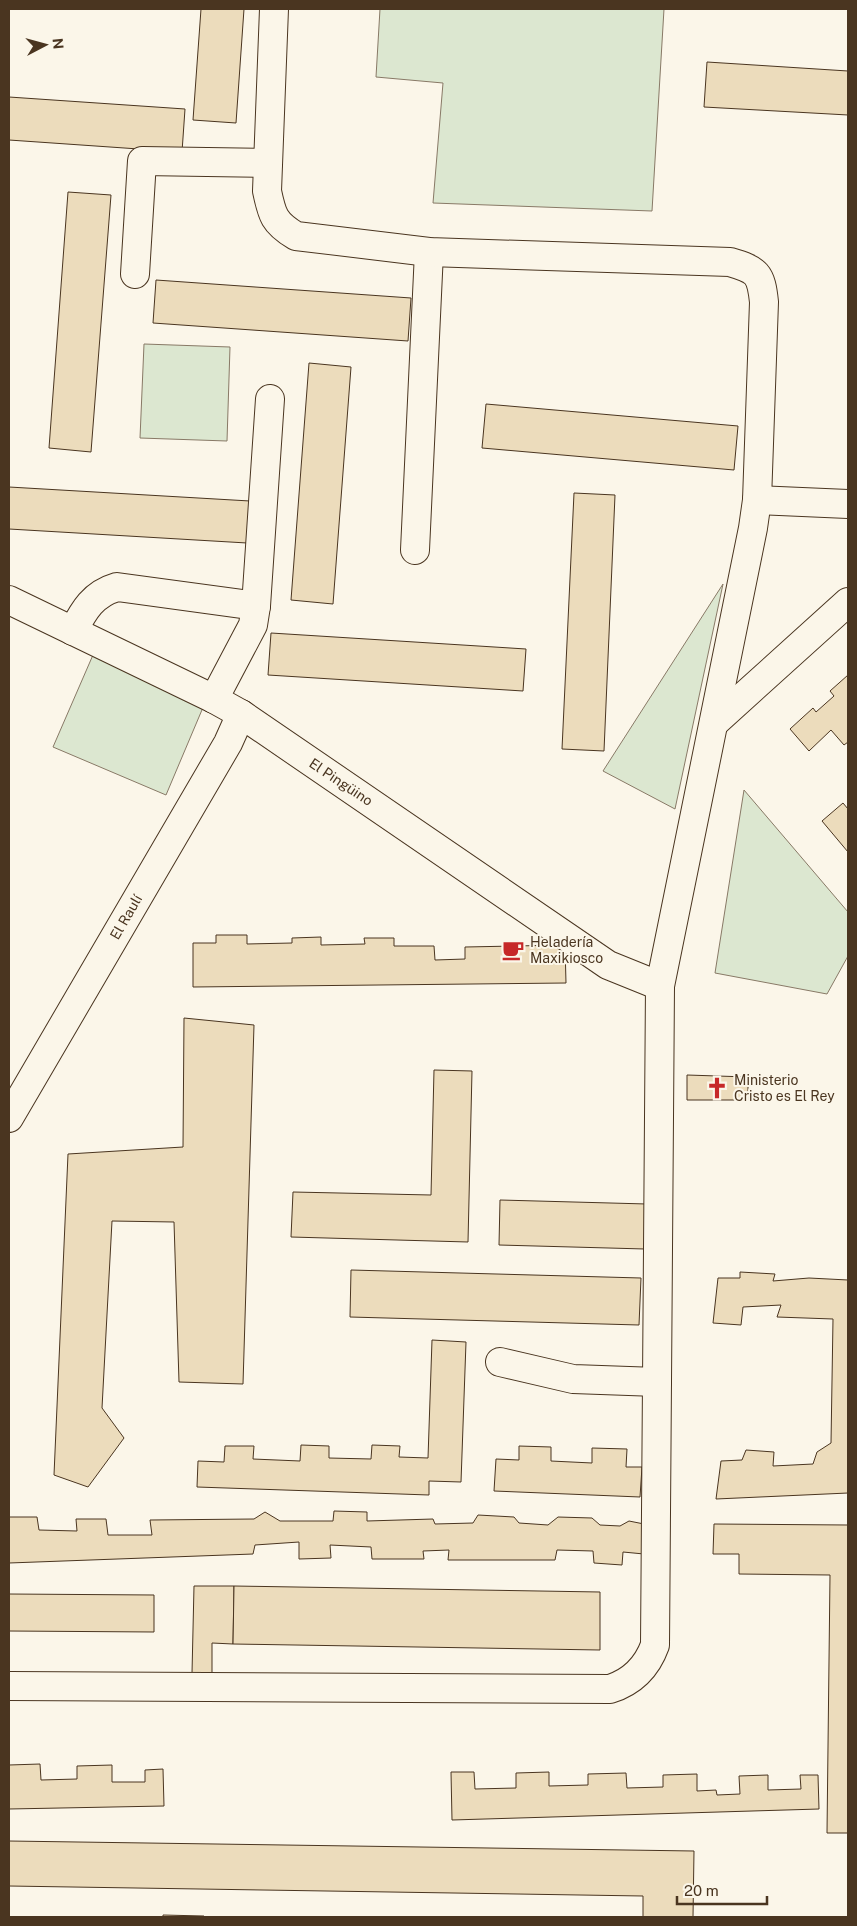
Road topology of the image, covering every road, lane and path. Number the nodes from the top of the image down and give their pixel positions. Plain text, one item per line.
1 (274, 9) edge
2 (268, 163) junction
3 (429, 252) junction
4 (135, 274) dead end
5 (270, 399) dead end
6 (757, 500) junction
7 (848, 504) edge
8 (415, 550) dead end
9 (9, 600) edge
10 (848, 602) edge
11 (256, 606) junction
12 (73, 631) junction
13 (214, 698) junction
14 (241, 714) junction
15 (714, 723) junction
16 (660, 986) junction
17 (9, 1118) edge
18 (500, 1362) dead end
19 (658, 1382) junction
20 (9, 1686) edge

1 - 2 street
2 - 3 street
2 - 4 street
3 - 6 street
3 - 8 street
5 - 11 street
6 - 7 street
6 - 15 street
9 - 12 street, El Pingüino
10 - 15 street
11 - 12 street
11 - 13 street
12 - 13 street, El Pingüino
13 - 14 street, El Pingüino
14 - 16 street, El Pingüino
14 - 17 street, El Raulí
15 - 16 street
16 - 19 street
18 - 19 street
19 - 20 street

